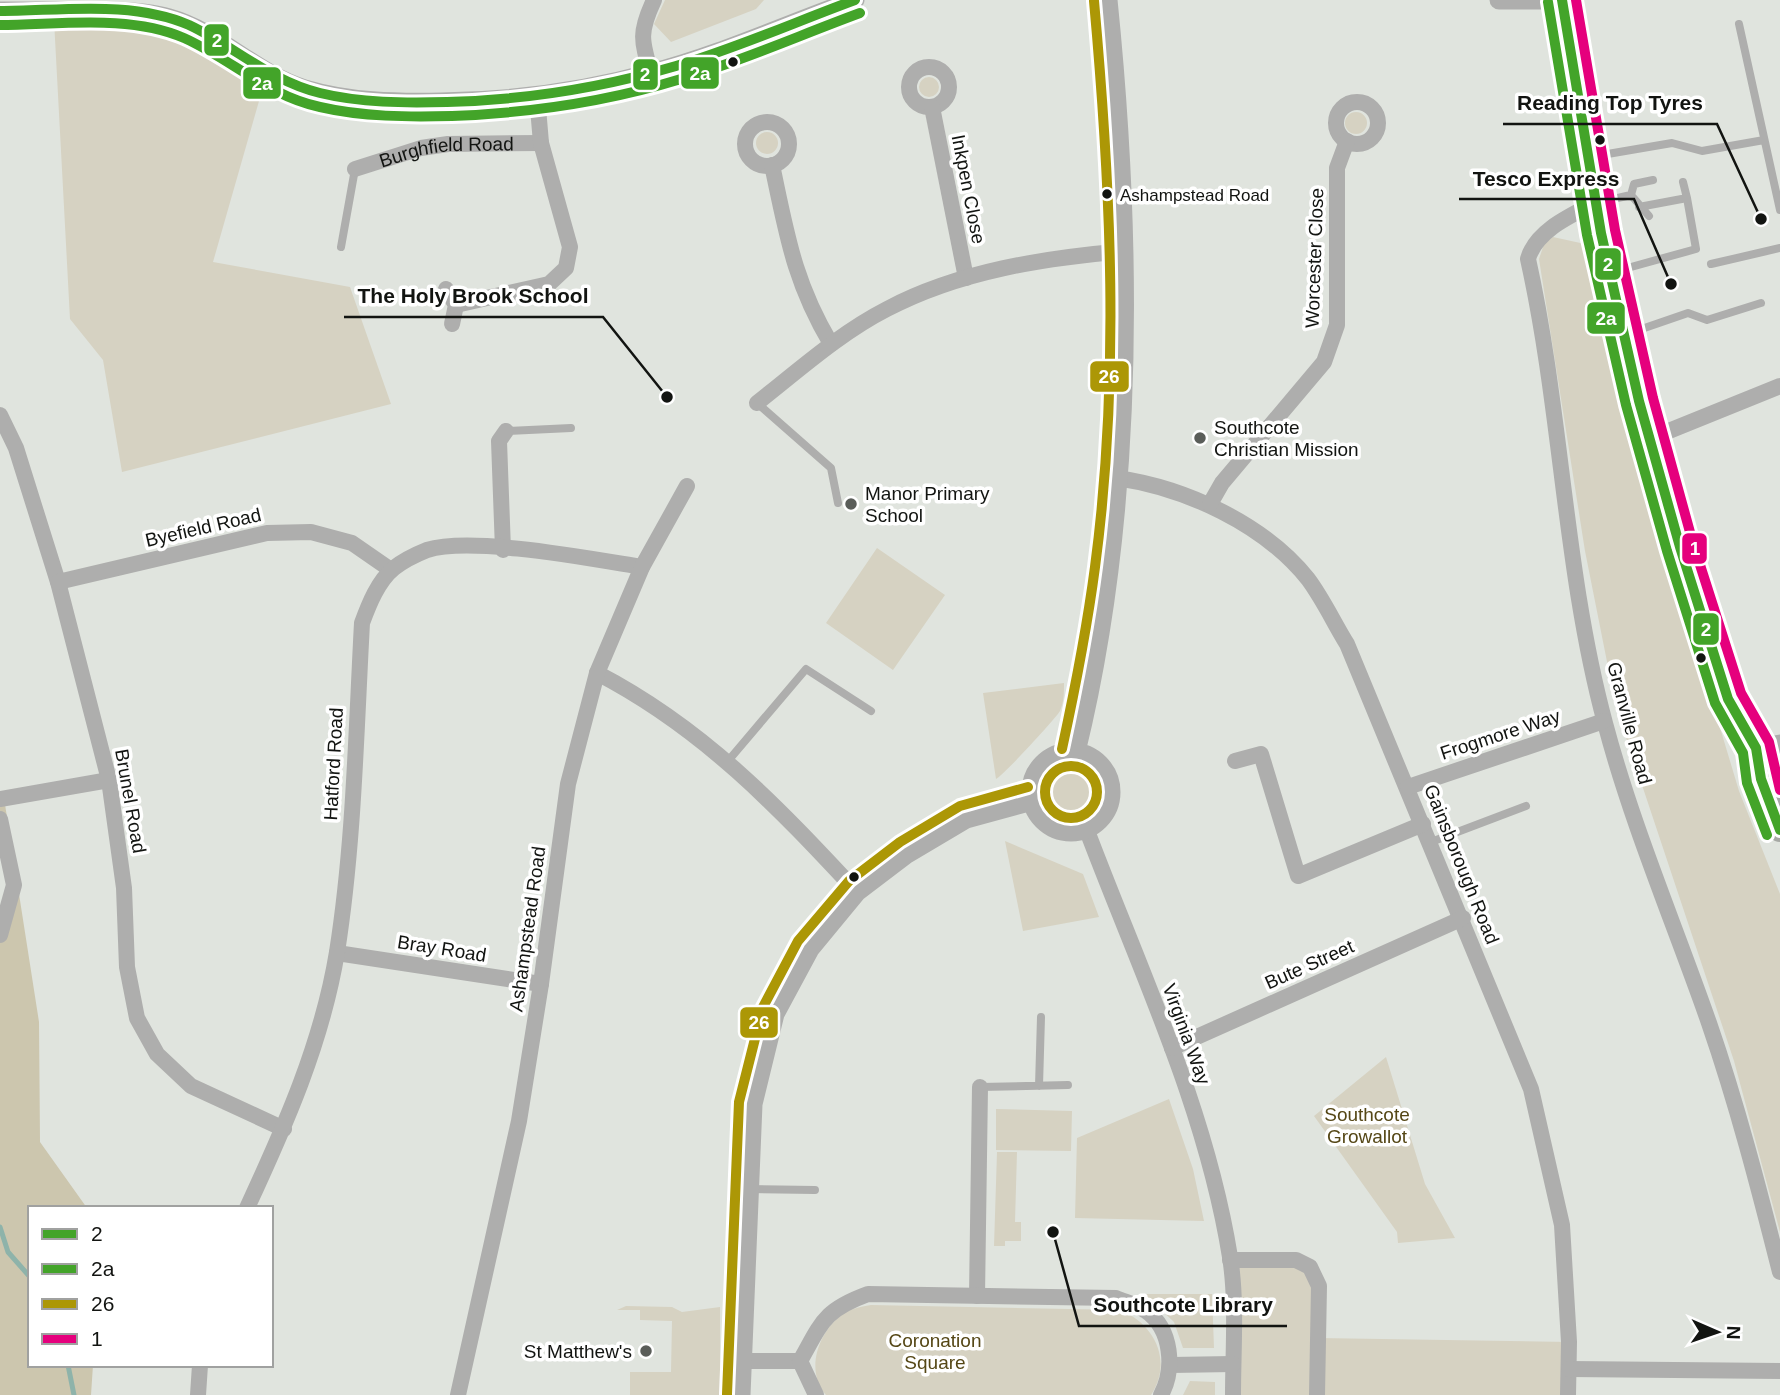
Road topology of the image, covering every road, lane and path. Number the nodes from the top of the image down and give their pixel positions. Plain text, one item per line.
1 (654, 0) edge
2 (855, 0) edge
3 (1108, 0) edge
4 (1499, 0) edge
5 (1549, 0) edge
6 (1562, 0) edge
7 (40, 6) edge
8 (812, 7) edge
9 (0, 11) edge
10 (1739, 24) dead end
11 (652, 73) junction
12 (537, 96) junction
13 (932, 107) dead end
14 (1764, 140) junction
15 (1347, 141) dead end
16 (541, 144) junction
17 (1590, 157) junction
18 (772, 165) dead end
19 (355, 169) joint
20 (1653, 180) dead end
21 (1683, 182) dead end
22 (1631, 195) junction
23 (1687, 198) junction
24 (1597, 202) junction
25 (1639, 206) junction
26 (1780, 211) edge
27 (1649, 216) dead end
28 (341, 247) dead end
29 (1780, 248) edge
30 (1125, 251) junction
31 (1711, 264) dead end
32 (1610, 273) junction
33 (966, 278) junction
34 (446, 289) dead end
35 (1761, 303) dead end
36 (456, 305) junction
37 (452, 324) dead end
38 (1624, 335) junction
39 (831, 344) junction
40 (1780, 386) edge
41 (757, 403) joint
42 (0, 415) edge
43 (571, 428) dead end
44 (506, 431) joint
45 (1649, 439) junction
46 (1117, 478) junction
47 (687, 486) dead end
48 (838, 503) dead end
49 (1210, 505) junction
50 (503, 550) junction
51 (642, 567) junction
52 (391, 570) junction
53 (58, 582) junction
54 (597, 673) junction
55 (871, 711) dead end
56 (1604, 721) junction
57 (1780, 744) edge
58 (1756, 748) junction
59 (1076, 752) junction
60 (728, 761) junction
61 (1235, 761) dead end
62 (109, 780) junction
63 (1408, 787) junction
64 (0, 799) edge
65 (1032, 801) junction
66 (1526, 806) dead end
67 (0, 819) edge
68 (1423, 824) junction
69 (1086, 828) junction
70 (1780, 830) edge
71 (1431, 842) junction
72 (857, 892) junction
73 (1463, 918) junction
74 (0, 934) edge
75 (337, 953) junction
76 (541, 984) junction
77 (1041, 1017) dead end
78 (1172, 1048) junction
79 (1068, 1085) dead end
80 (1039, 1086) junction
81 (980, 1087) joint
82 (284, 1129) junction
83 (749, 1189) junction
84 (815, 1190) dead end
85 (248, 1206) edge
86 (1230, 1260) junction
87 (1780, 1272) edge
88 (977, 1296) junction
89 (741, 1361) junction
90 (800, 1361) junction
91 (1233, 1364) junction
92 (1171, 1365) junction
93 (200, 1367) edge
94 (1569, 1369) junction
95 (1780, 1371) edge
96 (198, 1395) edge
97 (458, 1395) edge
98 (741, 1395) edge
99 (816, 1395) edge
100 (1161, 1395) edge
101 (1233, 1395) edge
102 (1317, 1395) edge
103 (1568, 1395) edge

1 - 11 street
2 - 8 street
3 - 30 street
4 - 5 street
6 - 17 main road
7 - 9 street
7 - 12 street
8 - 11 street
10 - 14 lane
11 - 12 street
12 - 16 street
13 - 33 street, Inkpen Close
14 - 17 lane
14 - 26 lane
15 - 49 street, Worcester Close
16 - 19 street, Burghfield Road
16 - 36 street
17 - 24 main road
18 - 39 street
19 - 28 lane
20 - 22 lane
21 - 23 lane
22 - 24 lane
22 - 25 lane
23 - 25 lane
23 - 32 lane
24 - 32 main road
24 - 56 street, Granville Road
25 - 27 lane
29 - 31 lane
30 - 33 street
30 - 46 street
32 - 38 main road
33 - 39 street
34 - 36 street
35 - 38 lane
36 - 37 street
38 - 45 main road
39 - 41 street
40 - 45 street
41 - 48 lane
42 - 53 street, Brunel Road
43 - 44 lane
44 - 50 street
45 - 58 main road
46 - 49 street, Gainsborough Road
46 - 59 street
47 - 51 street, Ashampstead Road
49 - 63 street, Gainsborough Road
50 - 51 street, Hatford Road
50 - 52 street, Hatford Road
51 - 54 street, Ashampstead Road
52 - 53 street, Byefield Road
52 - 75 street, Hatford Road
53 - 62 street, Brunel Road
54 - 60 street
54 - 76 street, Ashampstead Road
55 - 60 lane
56 - 63 street, Frogmore Way
56 - 87 street, Granville Road
57 - 58 street
58 - 70 main road
59 - 65 street
59 - 69 street
60 - 72 street
61 - 68 street
62 - 64 street
62 - 82 street, Brunel Road
63 - 68 street, Gainsborough Road
65 - 69 street
65 - 72 street
66 - 71 lane
67 - 74 street
68 - 71 street, Gainsborough Road
69 - 78 street, Virginia Way
71 - 73 street, Gainsborough Road
72 - 83 street
73 - 78 street, Bute Street
73 - 94 street, Gainsborough Road
75 - 76 street, Bray Road
75 - 82 street, Hatford Road
76 - 97 street, Ashampstead Road
77 - 80 lane
78 - 86 street, Virginia Way
79 - 80 lane
80 - 81 lane
81 - 88 street
82 - 85 street, Hatford Road
83 - 84 lane
83 - 89 street
86 - 91 street, Virginia Way
86 - 102 street
88 - 90 street
88 - 92 street
89 - 90 street
89 - 98 street
90 - 99 street
91 - 92 street
91 - 101 street, Virginia Way
92 - 100 street
93 - 96 street
94 - 95 street
94 - 103 street, Gainsborough Road

